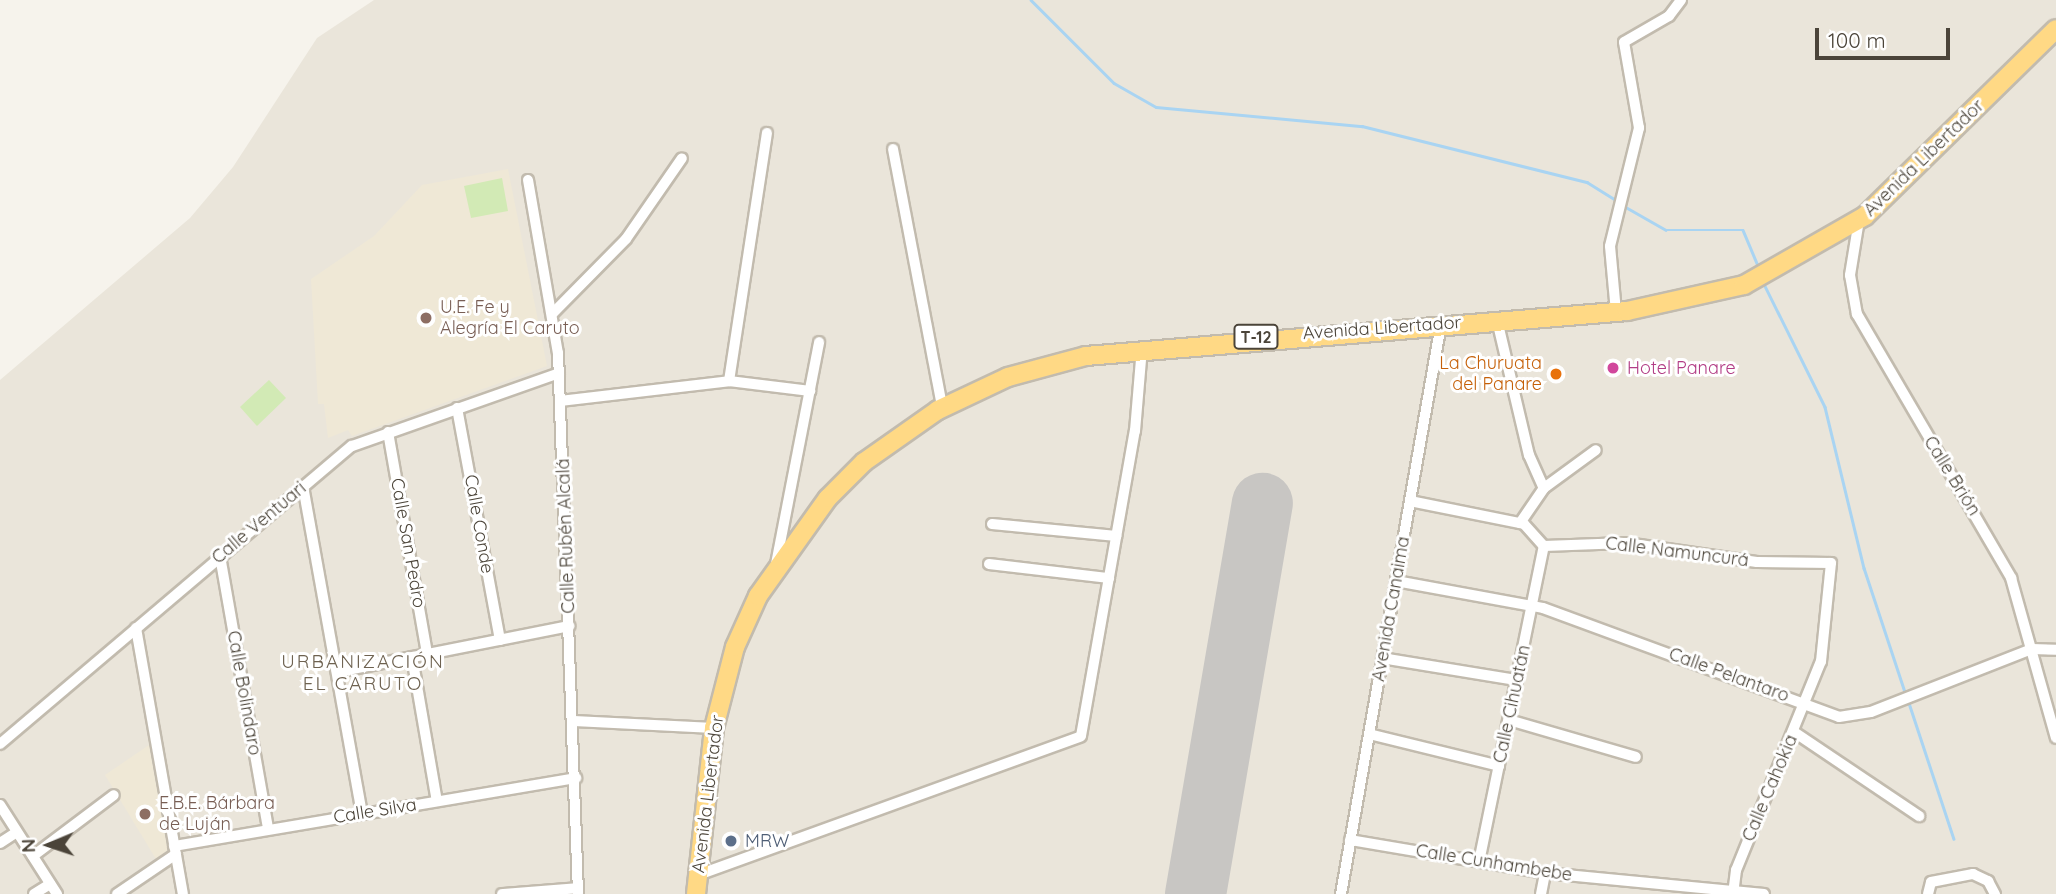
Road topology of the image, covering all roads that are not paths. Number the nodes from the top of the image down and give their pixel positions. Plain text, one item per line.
1 (1681, 0) edge
2 (2056, 29) edge
3 (767, 133) dead end
4 (893, 149) dead end
5 (682, 158) dead end
6 (528, 180) dead end
7 (1859, 220) junction
8 (1616, 312) junction
9 (553, 313) junction
10 (1497, 320) junction
11 (1441, 324) junction
12 (819, 342) dead end
13 (1142, 348) junction
14 (559, 373) junction
15 (729, 382) junction
16 (810, 391) junction
17 (560, 401) junction
18 (942, 407) junction
19 (457, 408) junction
20 (388, 432) junction
21 (1596, 450) dead end
22 (303, 486) junction
23 (1544, 488) junction
24 (1410, 501) junction
25 (1520, 523) junction
26 (992, 524) dead end
27 (1116, 536) junction
28 (1544, 546) junction
29 (220, 556) junction
30 (1830, 563) joint
31 (989, 564) dead end
32 (776, 566) junction
33 (1109, 578) junction
34 (1396, 580) junction
35 (1532, 605) junction
36 (570, 626) junction
37 (136, 628) junction
38 (500, 640) junction
39 (2032, 649) junction
40 (2056, 650) edge
41 (427, 654) junction
42 (412, 657) junction
43 (1382, 658) junction
44 (337, 672) junction
45 (1517, 680) junction
46 (1806, 703) junction
47 (1509, 720) junction
48 (574, 721) junction
49 (714, 728) junction
50 (1794, 732) junction
51 (1369, 734) junction
52 (2056, 738) edge
53 (0, 744) edge
54 (1636, 757) dead end
55 (1499, 766) junction
56 (576, 778) junction
57 (114, 794) dead end
58 (437, 801) junction
59 (0, 805) edge
60 (362, 814) junction
61 (1919, 816) dead end
62 (268, 829) junction
63 (17, 832) junction
64 (1350, 840) junction
65 (0, 843) edge
66 (175, 850) junction
67 (33, 856) junction
68 (1479, 862) junction
69 (1545, 873) junction
70 (698, 875) junction
71 (50, 884) junction
72 (578, 891) edge
73 (1734, 892) edge
74 (34, 894) edge
75 (57, 894) edge
76 (117, 894) edge
77 (183, 894) edge
78 (502, 894) edge
79 (696, 894) edge
80 (1341, 894) edge
81 (1541, 894) edge
82 (1764, 894) edge
83 (1928, 894) edge
84 (1995, 894) edge

1 - 8 street
2 - 7 highway, Avenida Libertador / T-12
3 - 15 street
4 - 18 street
5 - 9 street
6 - 9 street, Calle Rubén Alcalá
7 - 8 highway, Avenida Libertador / T-12
7 - 39 street, Calle Brión
8 - 10 highway, Avenida Libertador / T-12
9 - 14 street, Calle Rubén Alcalá
10 - 11 highway, Avenida Libertador / T-12
10 - 23 street
11 - 13 highway, Avenida Libertador / T-12
11 - 24 street, Avenida Canaima
12 - 16 street
13 - 18 highway, Avenida Libertador / T-12
13 - 27 street
14 - 17 street, Calle Rubén Alcalá
14 - 19 street, Calle Ventuari
15 - 16 street
15 - 17 street
16 - 32 street
17 - 36 street, Calle Rubén Alcalá
18 - 32 highway, Avenida Libertador / T-12
19 - 20 street, Calle Ventuari
19 - 38 street, Calle Conde
20 - 22 street, Calle Ventuari
20 - 41 street, Calle San Pedro
21 - 23 street
22 - 29 street, Calle Ventuari
22 - 44 street
23 - 25 street
24 - 25 street
24 - 34 street, Avenida Canaima
25 - 28 street
26 - 27 street
27 - 33 street
28 - 30 street, Calle Namuncurá
28 - 35 street, Calle Cihuatán
29 - 37 street, Calle Ventuari
29 - 62 street, Calle Bolindaro
30 - 46 street, Calle Cahokia
31 - 33 street
32 - 49 highway, Avenida Libertador / T-12
33 - 70 street
34 - 35 street, Calle Pelantaro
34 - 43 street, Avenida Canaima
35 - 45 street, Calle Cihuatán
35 - 46 street, Calle Pelantaro
36 - 38 street
36 - 48 street, Calle Rubén Alcalá
37 - 53 street, Calle Ventuari
37 - 66 street
38 - 41 street
39 - 40 street, Calle Pelantaro
39 - 46 street, Calle Pelantaro
39 - 52 street, Calle Brión
41 - 42 street
42 - 44 street
42 - 58 street
43 - 45 street
43 - 51 street, Avenida Canaima
44 - 60 street
45 - 47 street, Calle Cihuatán
46 - 50 street, Calle Cahokia
47 - 54 street
47 - 55 street, Calle Cihuatán
48 - 49 street
48 - 56 street, Calle Rubén Alcalá
49 - 70 highway, Avenida Libertador / T-12
50 - 61 street
50 - 73 street, Calle Cahokia
51 - 55 street
51 - 64 street, Avenida Canaima
55 - 68 street, Calle Cihuatán
56 - 58 street, Calle Silva
56 - 72 street, Calle Rubén Alcalá
57 - 67 street
58 - 60 street, Calle Silva
59 - 63 street
60 - 62 street, Calle Silva
62 - 66 street, Calle Silva
63 - 65 street
63 - 67 street
64 - 68 street, Calle Cunhambebe
64 - 80 street, Avenida Canaima
66 - 76 street
66 - 77 street
67 - 71 street
68 - 69 street, Calle Cunhambebe
69 - 73 street, Calle Cunhambebe
69 - 81 street
70 - 79 highway, Avenida Libertador / T-12
71 - 74 street
71 - 75 street
72 - 78 street
73 - 82 street, Calle Cunhambebe
83 - 84 street

